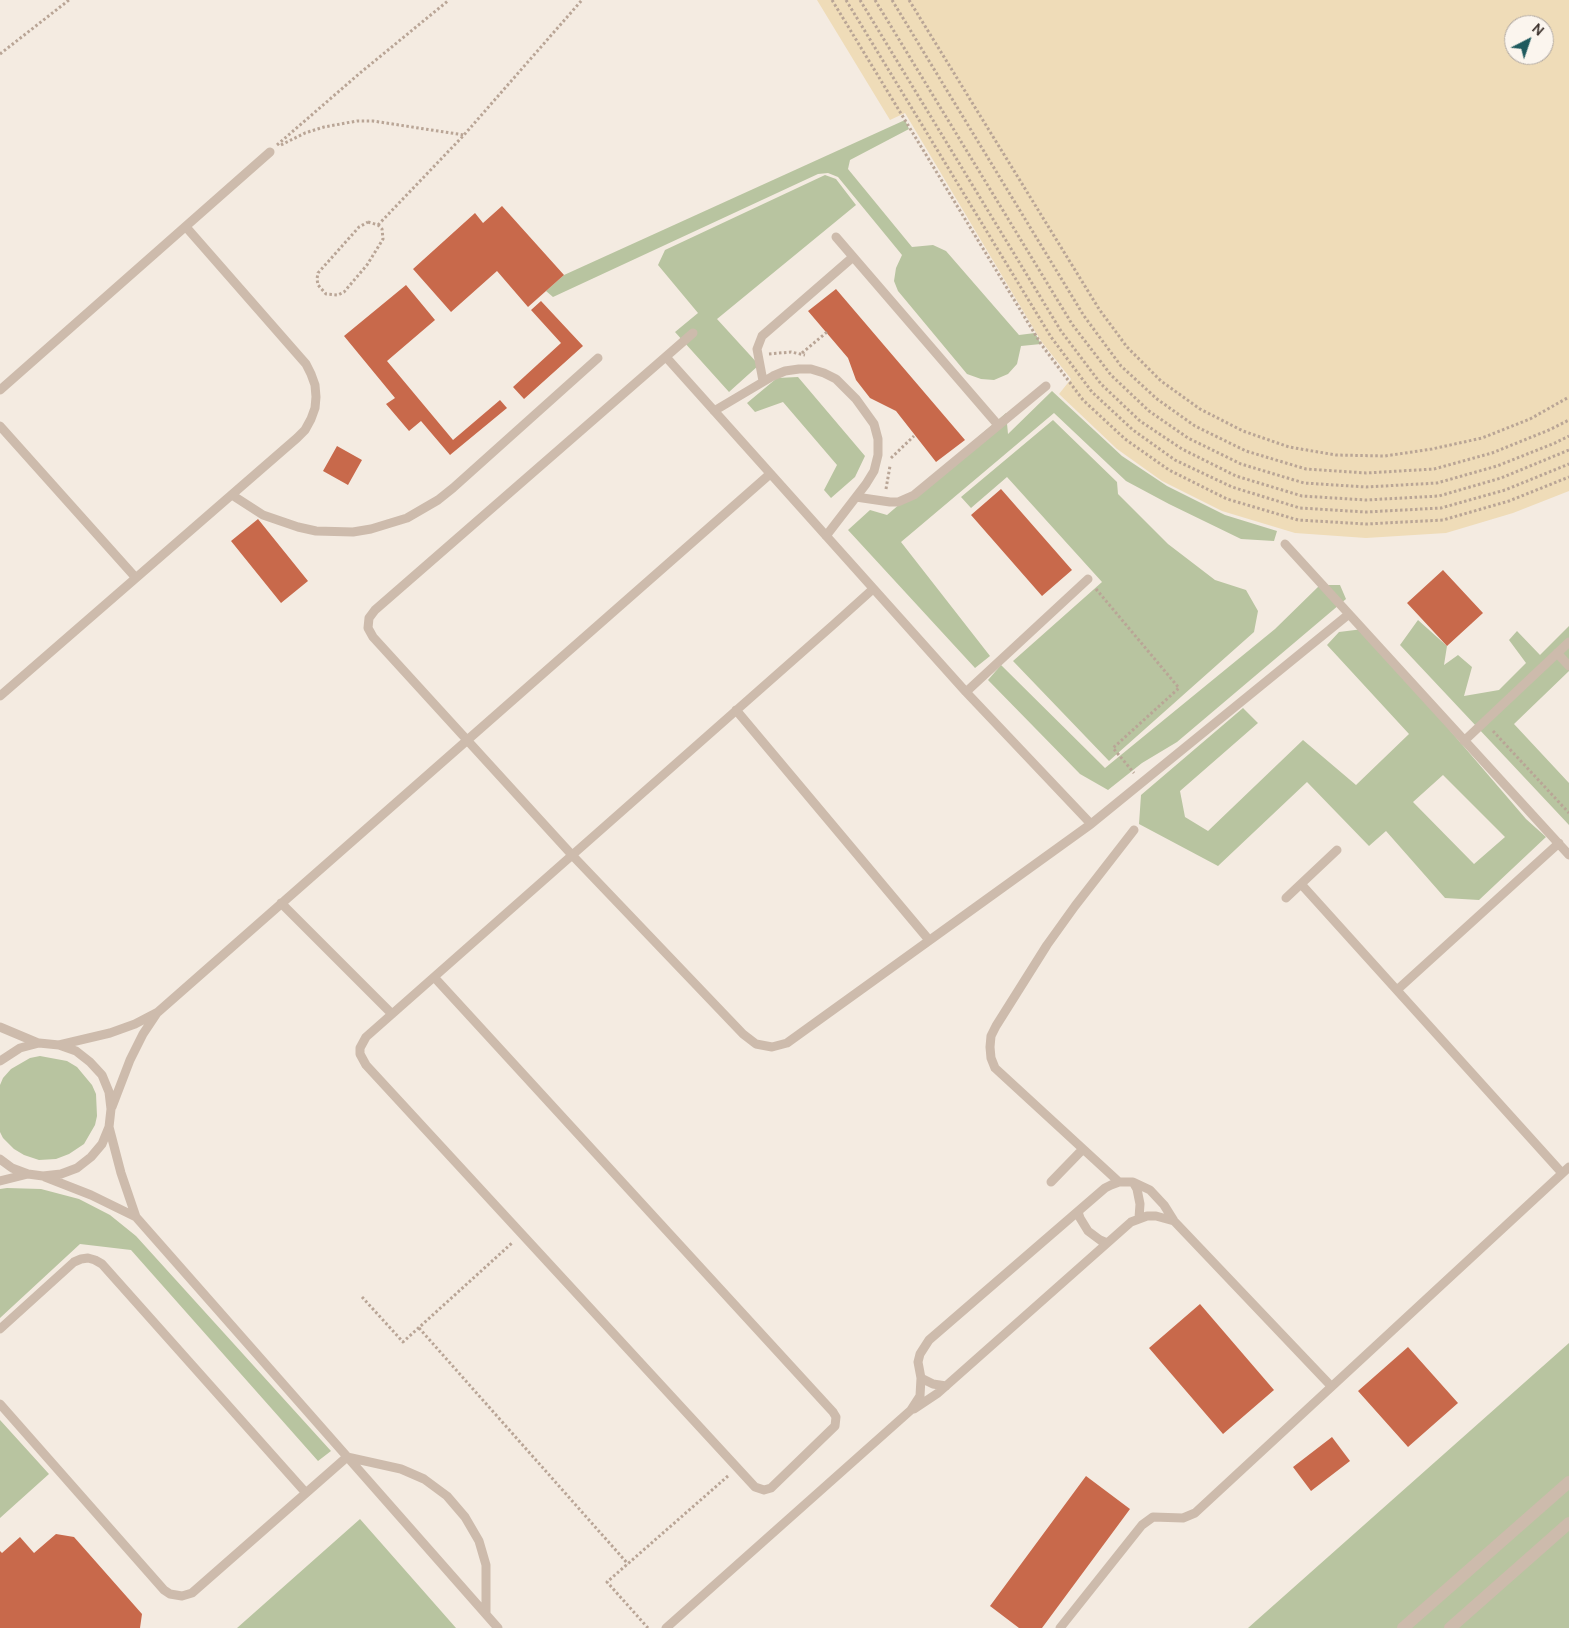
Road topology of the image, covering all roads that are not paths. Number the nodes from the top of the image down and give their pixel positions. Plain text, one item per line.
1 (270, 152) road end
2 (186, 227) junction
3 (836, 237) dead end
4 (853, 256) junction
5 (693, 333) dead end
6 (666, 357) junction
7 (598, 358) dead end
8 (763, 381) junction
9 (1046, 386) dead end
10 (0, 390) edge
11 (714, 411) junction
12 (998, 425) junction
13 (0, 426) edge
14 (770, 474) junction
15 (232, 495) junction
16 (856, 497) junction
17 (826, 536) junction
18 (1285, 544) dead end
19 (136, 578) junction
20 (1088, 579) road end
21 (873, 589) junction
22 (1349, 614) junction
23 (1569, 642) edge
24 (1557, 653) junction
25 (1569, 666) edge
26 (966, 692) junction
27 (0, 696) edge
28 (736, 710) junction
29 (467, 740) junction
30 (1464, 741) junction
31 (1091, 824) junction
32 (1134, 830) dead end
33 (1558, 843) junction
34 (1337, 850) dead end
35 (1569, 854) edge
36 (572, 855) junction
37 (1301, 884) junction
38 (1286, 898) dead end
39 (282, 904) junction
40 (930, 940) junction
41 (434, 977) junction
42 (1397, 990) junction
43 (158, 1012) junction
44 (392, 1014) junction
45 (0, 1028) edge
46 (39, 1044) junction
47 (59, 1045) junction
48 (0, 1061) edge
49 (111, 1110) junction
50 (109, 1127) junction
51 (1083, 1149) junction
52 (0, 1159) edge
53 (1566, 1170) edge
54 (28, 1174) junction
55 (43, 1176) junction
56 (0, 1181) edge
57 (1051, 1182) dead end
58 (1118, 1182) junction
59 (1133, 1182) junction
60 (1078, 1212) junction
61 (136, 1217) junction
62 (1138, 1218) junction
63 (1174, 1221) junction
64 (1107, 1243) junction
65 (0, 1329) edge
66 (921, 1378) junction
67 (946, 1386) junction
68 (1331, 1386) junction
69 (0, 1404) edge
70 (911, 1410) junction
71 (347, 1457) junction
72 (1569, 1482) edge
73 (306, 1493) junction
74 (1569, 1523) edge
75 (486, 1614) junction
76 (498, 1628) edge
77 (666, 1628) edge
78 (1060, 1628) edge
79 (1403, 1628) edge
80 (1450, 1628) edge

1 - 2 lane
2 - 10 lane
2 - 15 lane
3 - 4 lane
4 - 8 lane
4 - 12 lane
5 - 6 lane
6 - 11 lane
6 - 29 lane
7 - 15 lane
8 - 11 lane
8 - 16 lane
9 - 12 lane
11 - 14 lane
12 - 16 lane
13 - 19 lane
14 - 17 lane
14 - 29 lane
15 - 19 lane
16 - 17 lane
17 - 21 lane
18 - 22 lane
19 - 27 lane
20 - 26 lane
21 - 26 lane
21 - 28 lane
22 - 30 lane
22 - 31 lane
23 - 24 lane
24 - 25 lane
24 - 30 lane
26 - 31 lane
28 - 36 lane
28 - 40 lane
29 - 36 lane
29 - 39 lane
30 - 33 lane
31 - 40 lane
32 - 51 lane
33 - 35 lane
33 - 42 lane
34 - 37 lane
36 - 40 lane
36 - 41 lane
37 - 38 lane
37 - 42 lane
39 - 43 lane
39 - 44 lane
41 - 44 lane
41 - 44 lane
42 - 53 lane
43 - 47 lane
43 - 49 lane
45 - 46 lane
46 - 47 lane
46 - 48 lane
47 - 49 lane
49 - 50 lane
50 - 55 lane
50 - 61 lane
51 - 57 lane
51 - 58 lane
52 - 54 lane
53 - 68 lane
54 - 55 lane
54 - 56 lane
55 - 61 lane
58 - 59 lane
58 - 60 lane
59 - 62 lane
59 - 63 lane
60 - 64 lane
60 - 66 lane
61 - 71 lane
62 - 63 lane
62 - 64 lane
63 - 68 lane
64 - 67 lane
65 - 73 lane
66 - 67 lane
66 - 70 lane
67 - 70 lane
68 - 78 lane
69 - 73 lane
70 - 77 lane
71 - 73 lane
71 - 75 lane
71 - 75 lane
72 - 79 street
74 - 80 street
75 - 76 lane

